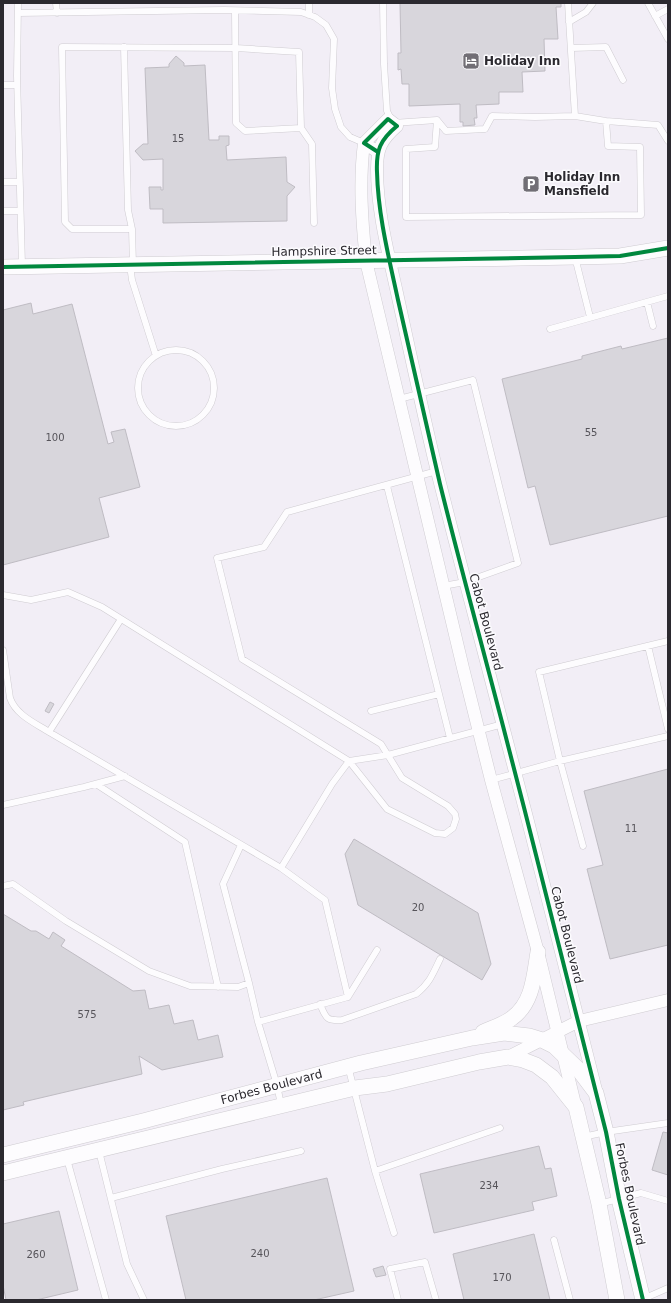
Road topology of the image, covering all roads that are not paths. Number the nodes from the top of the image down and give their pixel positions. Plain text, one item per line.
1 (18, 3) edge
2 (56, 3) edge
3 (180, 3) edge
4 (309, 3) edge
5 (383, 3) edge
6 (568, 3) edge
7 (593, 3) edge
8 (648, 3) edge
9 (668, 9) edge
10 (181, 10) junction
11 (236, 11) junction
12 (18, 13) junction
13 (57, 13) junction
14 (309, 15) junction
15 (655, 16) junction
16 (569, 22) junction
17 (668, 38) edge
18 (124, 47) junction
19 (236, 48) junction
20 (571, 48) junction
21 (623, 80) dead end
22 (3, 85) edge
23 (17, 85) junction
24 (575, 116) junction
25 (437, 120) junction
26 (606, 121) junction
27 (393, 123) junction
28 (301, 128) junction
29 (668, 142) edge
30 (364, 143) junction
31 (378, 152) junction
32 (3, 182) edge
33 (20, 182) junction
34 (3, 211) edge
35 (20, 211) junction
36 (314, 223) dead end
37 (132, 229) junction
38 (668, 248) edge
39 (575, 257) junction
40 (389, 260) junction
41 (366, 261) junction
42 (131, 265) junction
43 (22, 266) junction
44 (3, 267) edge
45 (668, 296) edge
46 (647, 302) junction
47 (590, 317) junction
48 (653, 326) dead end
49 (550, 329) dead end
50 (156, 356) junction
51 (419, 393) junction
52 (399, 399) junction
53 (438, 471) junction
54 (417, 478) junction
55 (387, 486) junction
56 (465, 582) junction
57 (443, 586) junction
58 (3, 595) edge
59 (121, 619) junction
60 (668, 641) edge
61 (648, 646) junction
62 (3, 650) edge
63 (439, 694) junction
64 (371, 711) dead end
65 (503, 724) junction
66 (668, 729) edge
67 (478, 730) junction
68 (49, 732) junction
69 (668, 736) edge
70 (450, 738) junction
71 (388, 755) junction
72 (350, 761) junction
73 (560, 761) junction
74 (515, 773) junction
75 (125, 776) junction
76 (491, 780) junction
77 (96, 784) junction
78 (3, 805) edge
79 (241, 845) junction
80 (583, 846) dead end
81 (281, 868) junction
82 (3, 886) edge
83 (377, 950) dead end
84 (538, 952) junction
85 (440, 959) dead end
86 (250, 983) junction
87 (218, 987) junction
88 (348, 997) junction
89 (668, 1000) edge
90 (320, 1004) junction
91 (258, 1022) junction
92 (579, 1022) junction
93 (558, 1032) junction
94 (472, 1038) junction
95 (542, 1040) junction
96 (563, 1054) junction
97 (508, 1057) junction
98 (348, 1066) junction
99 (277, 1085) junction
100 (355, 1088) junction
101 (596, 1093) junction
102 (281, 1107) junction
103 (576, 1107) junction
104 (668, 1124) edge
105 (500, 1128) dead end
106 (606, 1132) junction
107 (583, 1137) junction
108 (74, 1148) junction
109 (98, 1149) junction
110 (301, 1151) dead end
111 (3, 1154) edge
112 (375, 1171) junction
113 (3, 1173) edge
114 (111, 1198) junction
115 (619, 1199) junction
116 (668, 1201) edge
117 (600, 1204) junction
118 (394, 1233) dead end
119 (554, 1240) dead end
120 (668, 1288) edge
121 (106, 1300) edge
122 (144, 1300) edge
123 (398, 1300) edge
124 (436, 1300) edge
125 (570, 1300) edge
126 (617, 1300) edge
127 (641, 1300) edge

1 - 12 lane
2 - 13 lane
3 - 10 lane
4 - 14 lane
5 - 27 lane
6 - 16 lane
7 - 16 lane
8 - 15 lane
9 - 15 lane
10 - 11 lane
10 - 13 lane
11 - 14 lane
11 - 19 lane
12 - 13 lane
12 - 23 lane
14 - 30 lane
15 - 17 lane
16 - 20 lane
18 - 19 lane
18 - 37 lane
18 - 37 lane
19 - 28 lane
19 - 28 lane
20 - 21 lane
20 - 24 lane
22 - 23 lane
23 - 33 lane
24 - 25 lane
24 - 26 lane
25 - 26 lane
25 - 27 lane
26 - 29 lane
27 - 30 street
27 - 31 street, Cabot Boulevard
28 - 36 lane
30 - 31 street
30 - 41 street
31 - 40 street, Cabot Boulevard
32 - 33 lane
33 - 35 lane
34 - 35 lane
35 - 43 lane
37 - 42 lane
38 - 39 street, Hampshire Street
39 - 40 street, Hampshire Street
39 - 47 lane
40 - 41 street, Hampshire Street
40 - 51 street, Cabot Boulevard
41 - 42 street, Hampshire Street
41 - 52 street
42 - 43 street, Hampshire Street
42 - 50 lane
43 - 44 street, Hampshire Street
45 - 46 lane
46 - 47 lane
46 - 48 lane
47 - 49 lane
50 - 50 lane
51 - 52 lane
51 - 53 street, Cabot Boulevard
51 - 56 lane
52 - 54 street
53 - 54 lane
53 - 56 street, Cabot Boulevard
54 - 55 lane
54 - 57 street
55 - 63 lane
55 - 71 lane
56 - 57 lane
56 - 65 street, Cabot Boulevard
57 - 67 street
58 - 59 lane
59 - 68 lane
59 - 72 lane
60 - 61 lane
61 - 66 lane
61 - 73 lane
62 - 68 lane
63 - 64 lane
63 - 70 lane
65 - 67 lane
65 - 74 street, Cabot Boulevard
67 - 70 lane
67 - 76 street
68 - 75 lane
69 - 73 lane
70 - 71 lane
71 - 72 lane
71 - 72 lane
72 - 81 lane
73 - 74 lane
73 - 80 lane
74 - 76 lane
74 - 92 street, Cabot Boulevard
75 - 77 lane
75 - 79 lane
76 - 84 street
77 - 78 lane
77 - 87 lane
79 - 81 lane
79 - 86 lane
81 - 88 lane
82 - 87 lane
83 - 88 lane
84 - 93 street
84 - 94 street
85 - 90 lane
86 - 87 lane
86 - 91 lane
88 - 90 lane
89 - 92 street
90 - 91 lane
91 - 99 lane
92 - 93 street
92 - 101 street, Cabot Boulevard
93 - 95 street
93 - 96 street
94 - 95 street, Forbes Boulevard
94 - 98 street, Forbes Boulevard
95 - 96 street, Forbes Boulevard
95 - 97 street, Forbes Boulevard
96 - 101 street, Forbes Boulevard
96 - 103 street
97 - 100 street, Forbes Boulevard
97 - 103 street, Forbes Boulevard
98 - 99 street, Forbes Boulevard
98 - 100 lane
99 - 102 lane
99 - 108 street, Forbes Boulevard
100 - 102 street, Forbes Boulevard
100 - 112 lane
101 - 106 street, Forbes Boulevard
102 - 109 street, Forbes Boulevard
103 - 107 street, Forbes Boulevard
104 - 106 lane
105 - 112 lane
106 - 107 lane
106 - 115 street, Forbes Boulevard
107 - 117 street, Forbes Boulevard
108 - 109 street, Forbes Boulevard
108 - 111 street, Forbes Boulevard
108 - 113 street, Forbes Boulevard
108 - 121 lane
109 - 114 lane
110 - 114 lane
112 - 118 lane
114 - 122 lane
115 - 116 lane
115 - 117 lane
115 - 127 street, Forbes Boulevard
117 - 126 street, Forbes Boulevard
119 - 125 lane
120 - 127 lane
123 - 124 lane

